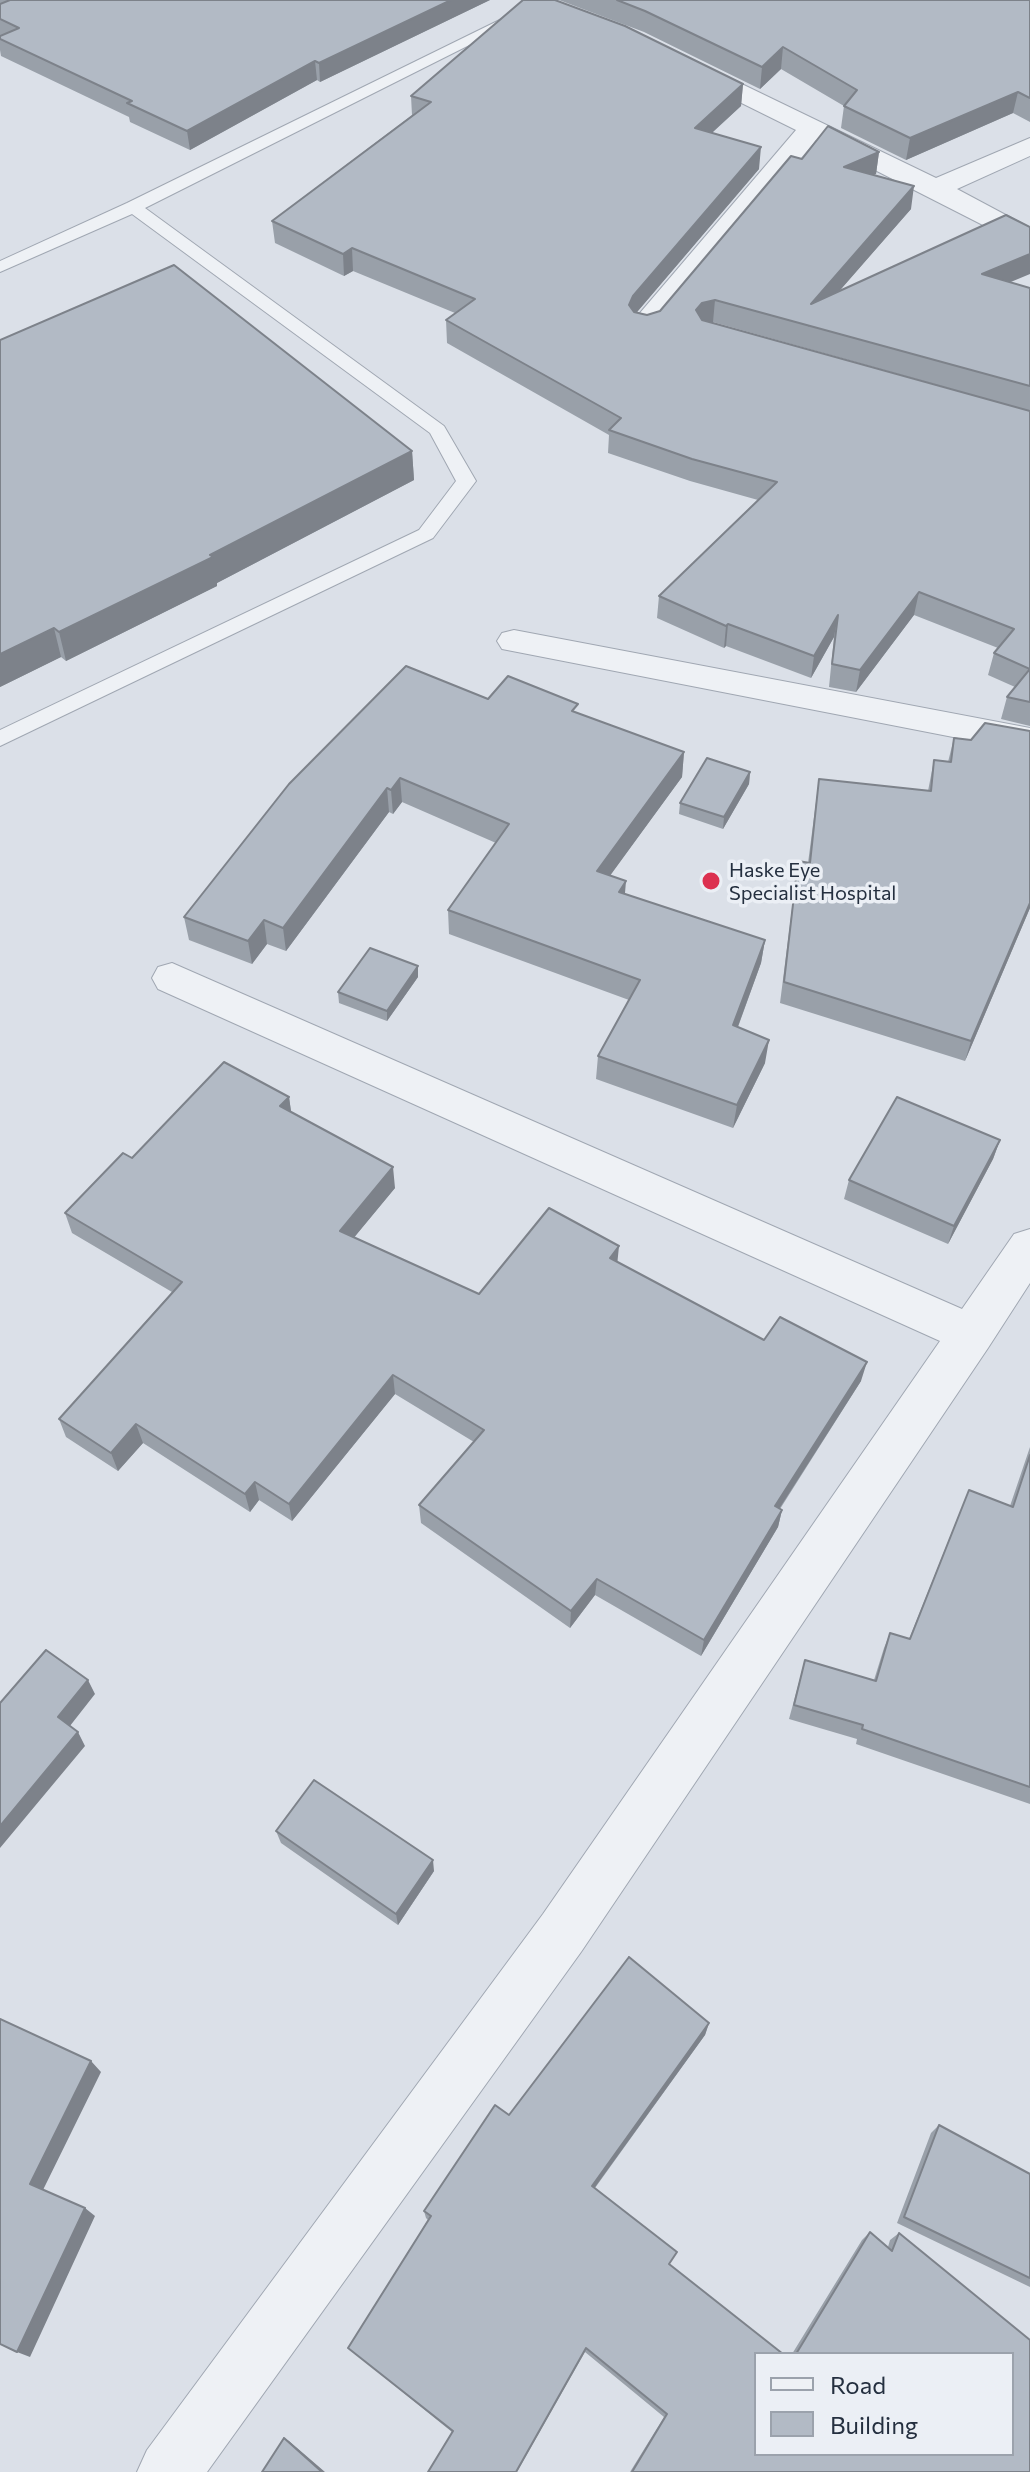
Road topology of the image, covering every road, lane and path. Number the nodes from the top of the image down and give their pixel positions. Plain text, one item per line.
1 (534, 2) edge
2 (661, 53) edge
3 (812, 128) junction
4 (1030, 146) edge
5 (935, 188) junction
6 (133, 207) junction
7 (1030, 240) edge
8 (0, 267) edge
9 (645, 326) edge
10 (514, 641) dead end
11 (0, 739) edge
12 (1030, 740) edge
13 (172, 978) dead end
14 (1030, 1247) edge
15 (972, 1334) junction
16 (169, 2472) edge

1 - 6 lane
2 - 3 street
3 - 5 street
3 - 9 street
4 - 5 street
5 - 7 street
6 - 8 lane
6 - 11 lane
10 - 12 street
13 - 15 street
14 - 15 street
15 - 16 street

